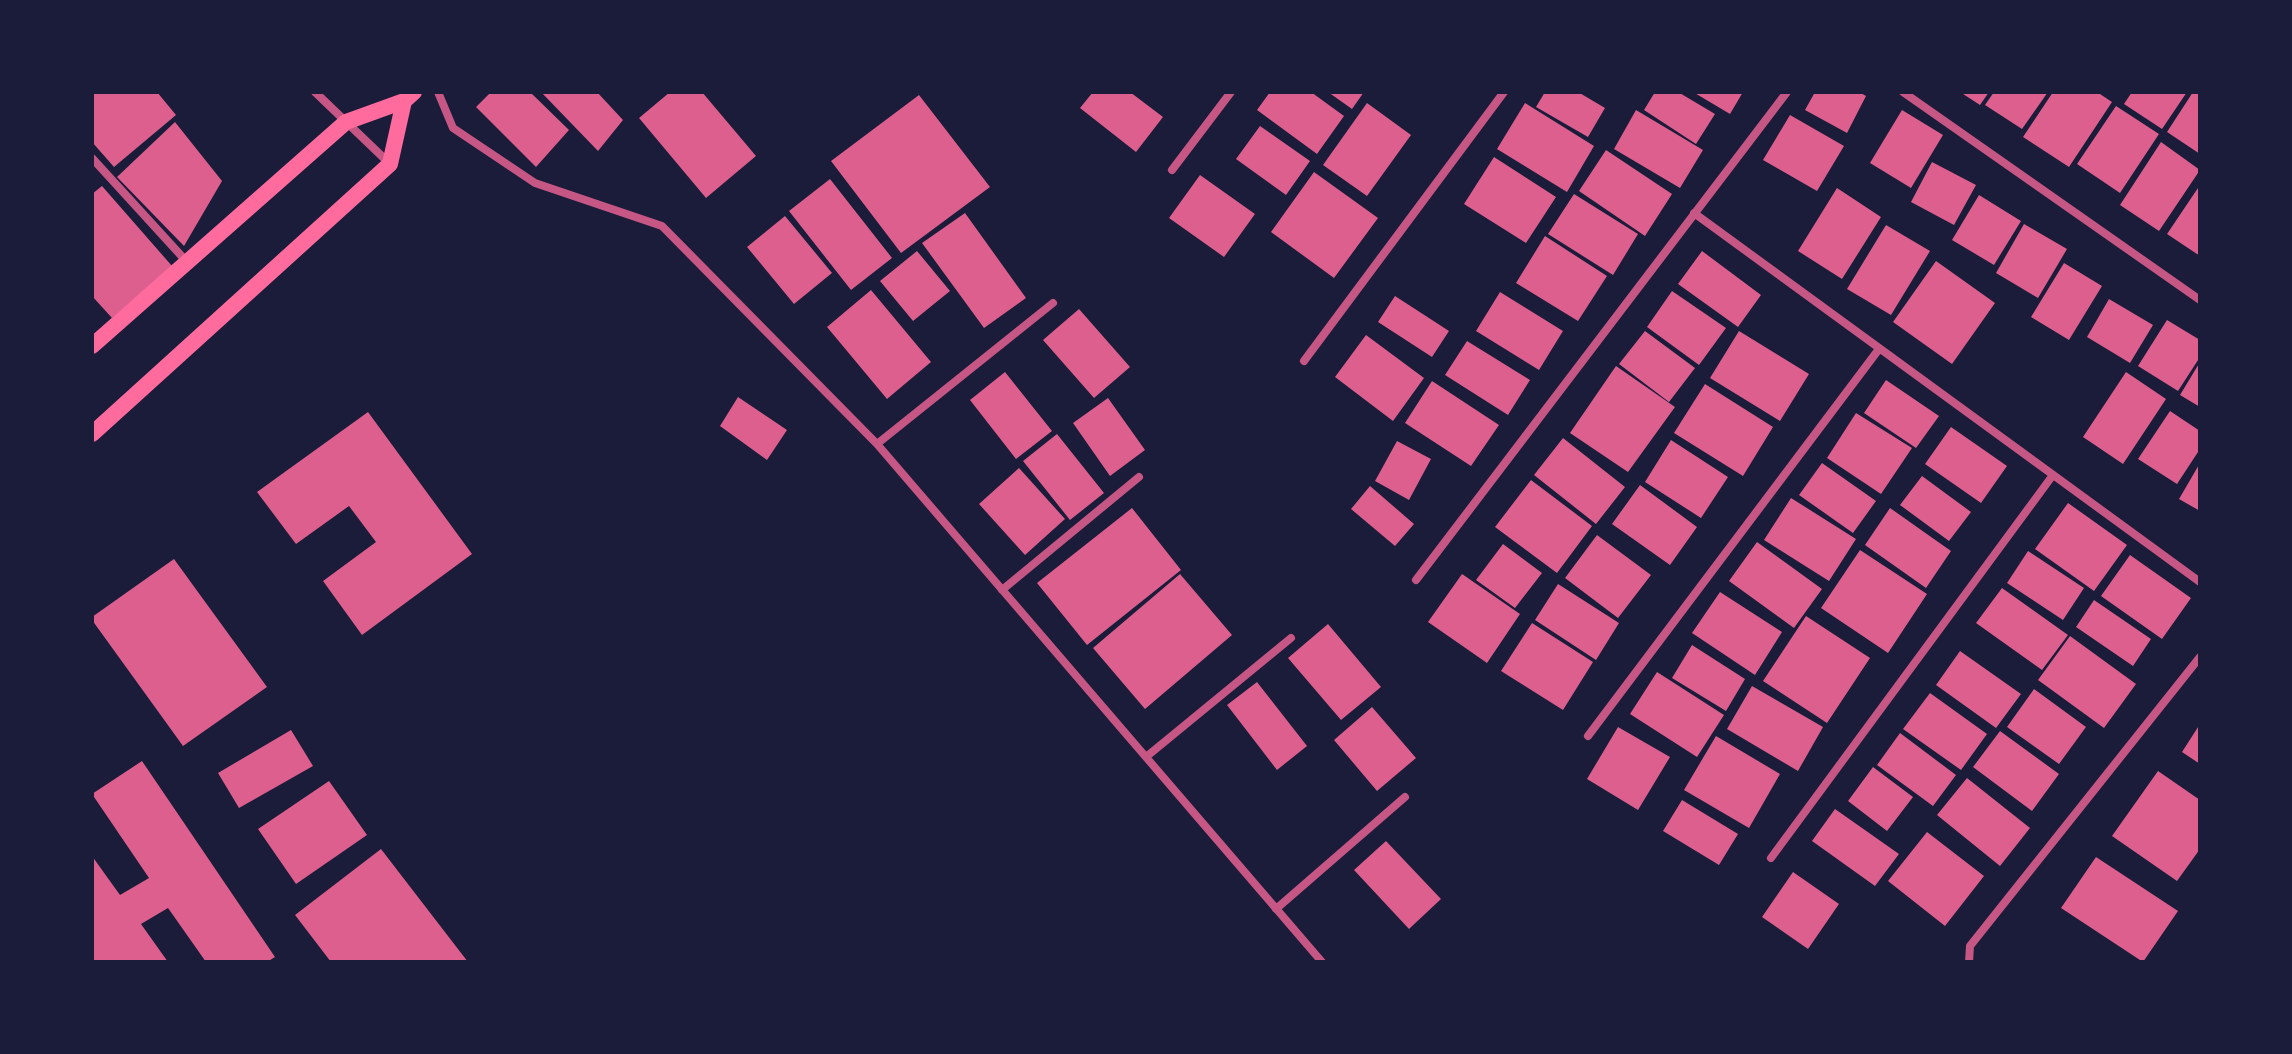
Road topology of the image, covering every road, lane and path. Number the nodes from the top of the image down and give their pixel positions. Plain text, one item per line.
1 (315, 92) edge
2 (438, 92) edge
3 (1231, 92) edge
4 (1504, 92) edge
5 (1787, 92) edge
6 (1903, 92) edge
7 (409, 96) edge
8 (346, 122) junction
9 (92, 158) edge
10 (390, 164) junction
11 (1172, 170) dead end
12 (1694, 213) junction
13 (187, 262) junction
14 (2200, 300) edge
15 (1053, 303) dead end
16 (92, 346) edge
17 (1879, 349) junction
18 (1304, 361) dead end
19 (92, 434) edge
20 (877, 444) junction
21 (2053, 475) junction
22 (1139, 477) dead end
23 (1416, 580) dead end
24 (2200, 582) edge
25 (1002, 590) junction
26 (1291, 638) dead end
27 (2200, 657) edge
28 (1588, 736) dead end
29 (1146, 757) junction
30 (1405, 797) dead end
31 (1771, 858) dead end
32 (1276, 909) junction
33 (1322, 962) edge
34 (1969, 962) edge

1 - 8 street
2 - 20 street
3 - 11 street
4 - 18 street
5 - 12 street
6 - 14 street
7 - 8 main road
7 - 10 main road
8 - 10 street
8 - 13 main road
9 - 13 street
10 - 19 main road
12 - 17 street
12 - 23 street
13 - 16 main road
15 - 20 street
17 - 21 street
17 - 28 street
20 - 25 street
21 - 24 street
21 - 31 street
22 - 25 street
25 - 29 street
26 - 29 street
27 - 34 street
29 - 32 street
30 - 32 street
32 - 33 street

